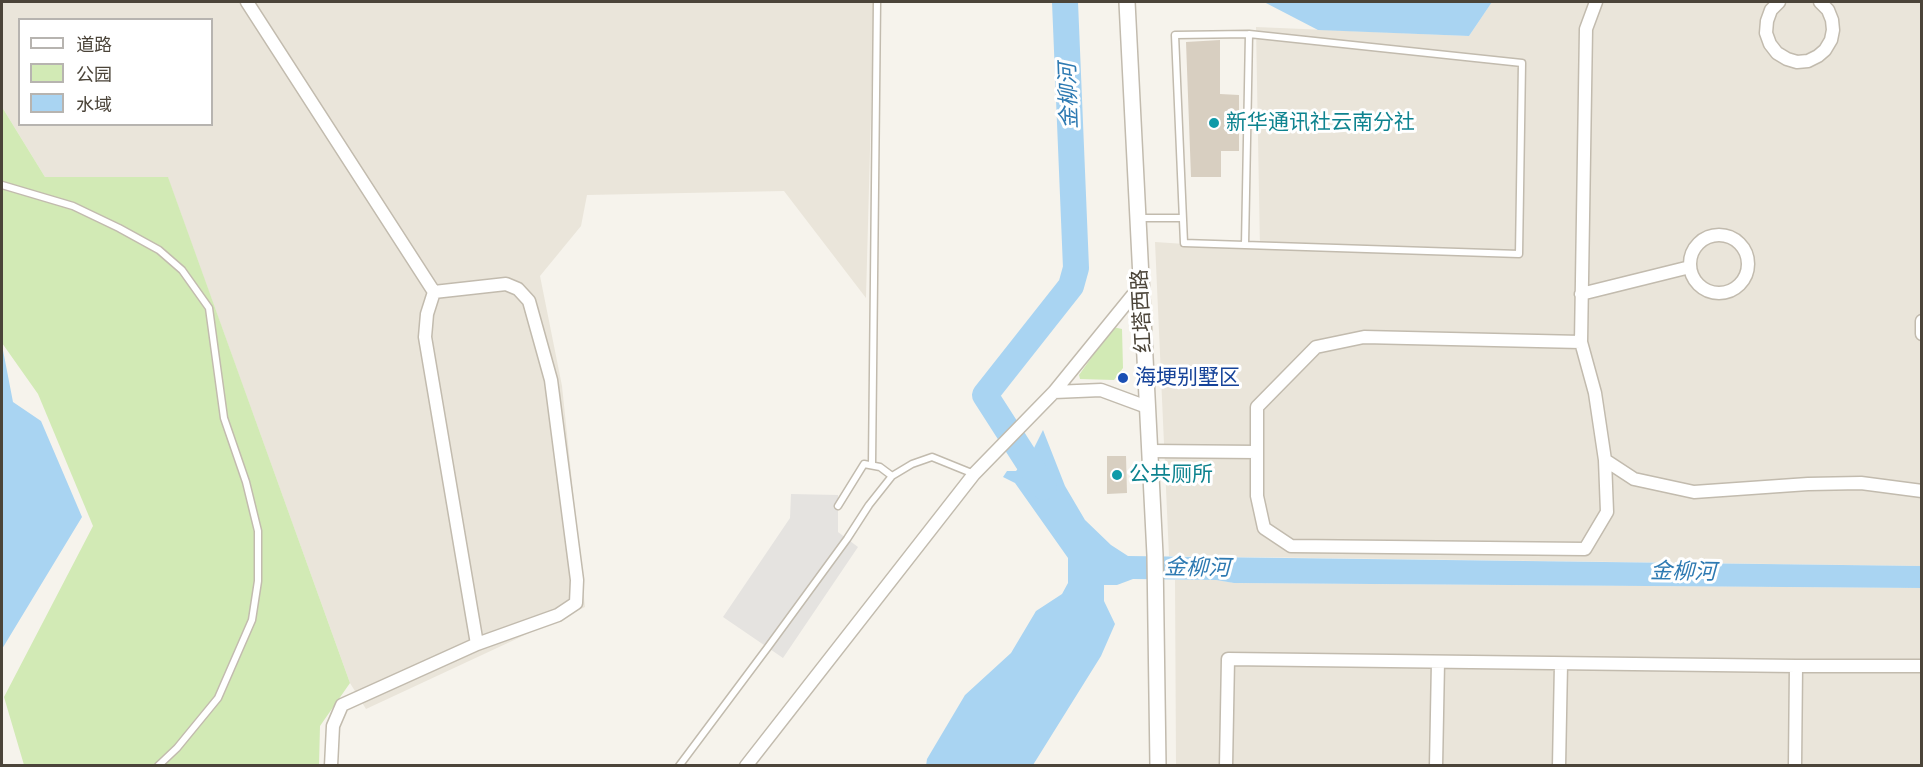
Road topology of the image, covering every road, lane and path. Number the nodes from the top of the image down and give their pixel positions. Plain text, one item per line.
1 (247, 2) edge
2 (877, 2) edge
3 (1127, 2) edge
4 (1596, 2) edge
5 (1779, 2) edge
6 (1820, 2) edge
7 (1249, 34) junction
8 (2, 185) edge
9 (1138, 218) junction
10 (1182, 218) junction
11 (1245, 245) junction
12 (1690, 267) junction
13 (1141, 285) junction
14 (434, 292) junction
15 (1581, 294) junction
16 (1922, 321) edge
17 (1922, 334) edge
18 (1581, 342) junction
19 (1054, 392) junction
20 (1147, 407) junction
21 (1149, 451) junction
22 (1257, 452) junction
23 (1605, 460) junction
24 (872, 464) junction
25 (974, 474) junction
26 (892, 476) junction
27 (1922, 490) edge
28 (838, 506) dead end
29 (477, 644) junction
30 (1438, 662) junction
31 (1561, 664) junction
32 (1796, 666) junction
33 (1922, 666) edge
34 (158, 765) edge
35 (331, 765) edge
36 (679, 765) edge
37 (746, 765) edge
38 (1158, 765) edge
39 (1226, 765) edge
40 (1436, 765) edge
41 (1559, 765) edge
42 (1795, 765) edge

1 - 14 street
2 - 24 lane
3 - 9 street, 红塔西路
4 - 15 street
5 - 6 street
7 - 10 lane
7 - 11 lane
7 - 11 lane
8 - 34 lane
9 - 10 lane
9 - 13 street, 红塔西路
10 - 11 lane
12 - 12 street
12 - 15 street
13 - 19 street
13 - 20 street, 红塔西路
14 - 29 street
14 - 29 street
15 - 18 street
16 - 17 street
18 - 22 street
18 - 23 street
19 - 20 street
19 - 25 street
20 - 21 street, 红塔西路
21 - 22 street
21 - 38 street, 红塔西路
22 - 23 street
23 - 27 street
24 - 26 lane
24 - 28 lane
25 - 26 lane
25 - 37 street
26 - 36 lane
29 - 35 street
30 - 31 street
30 - 39 street
30 - 40 street
31 - 32 street
31 - 41 street
32 - 33 street
32 - 42 street

